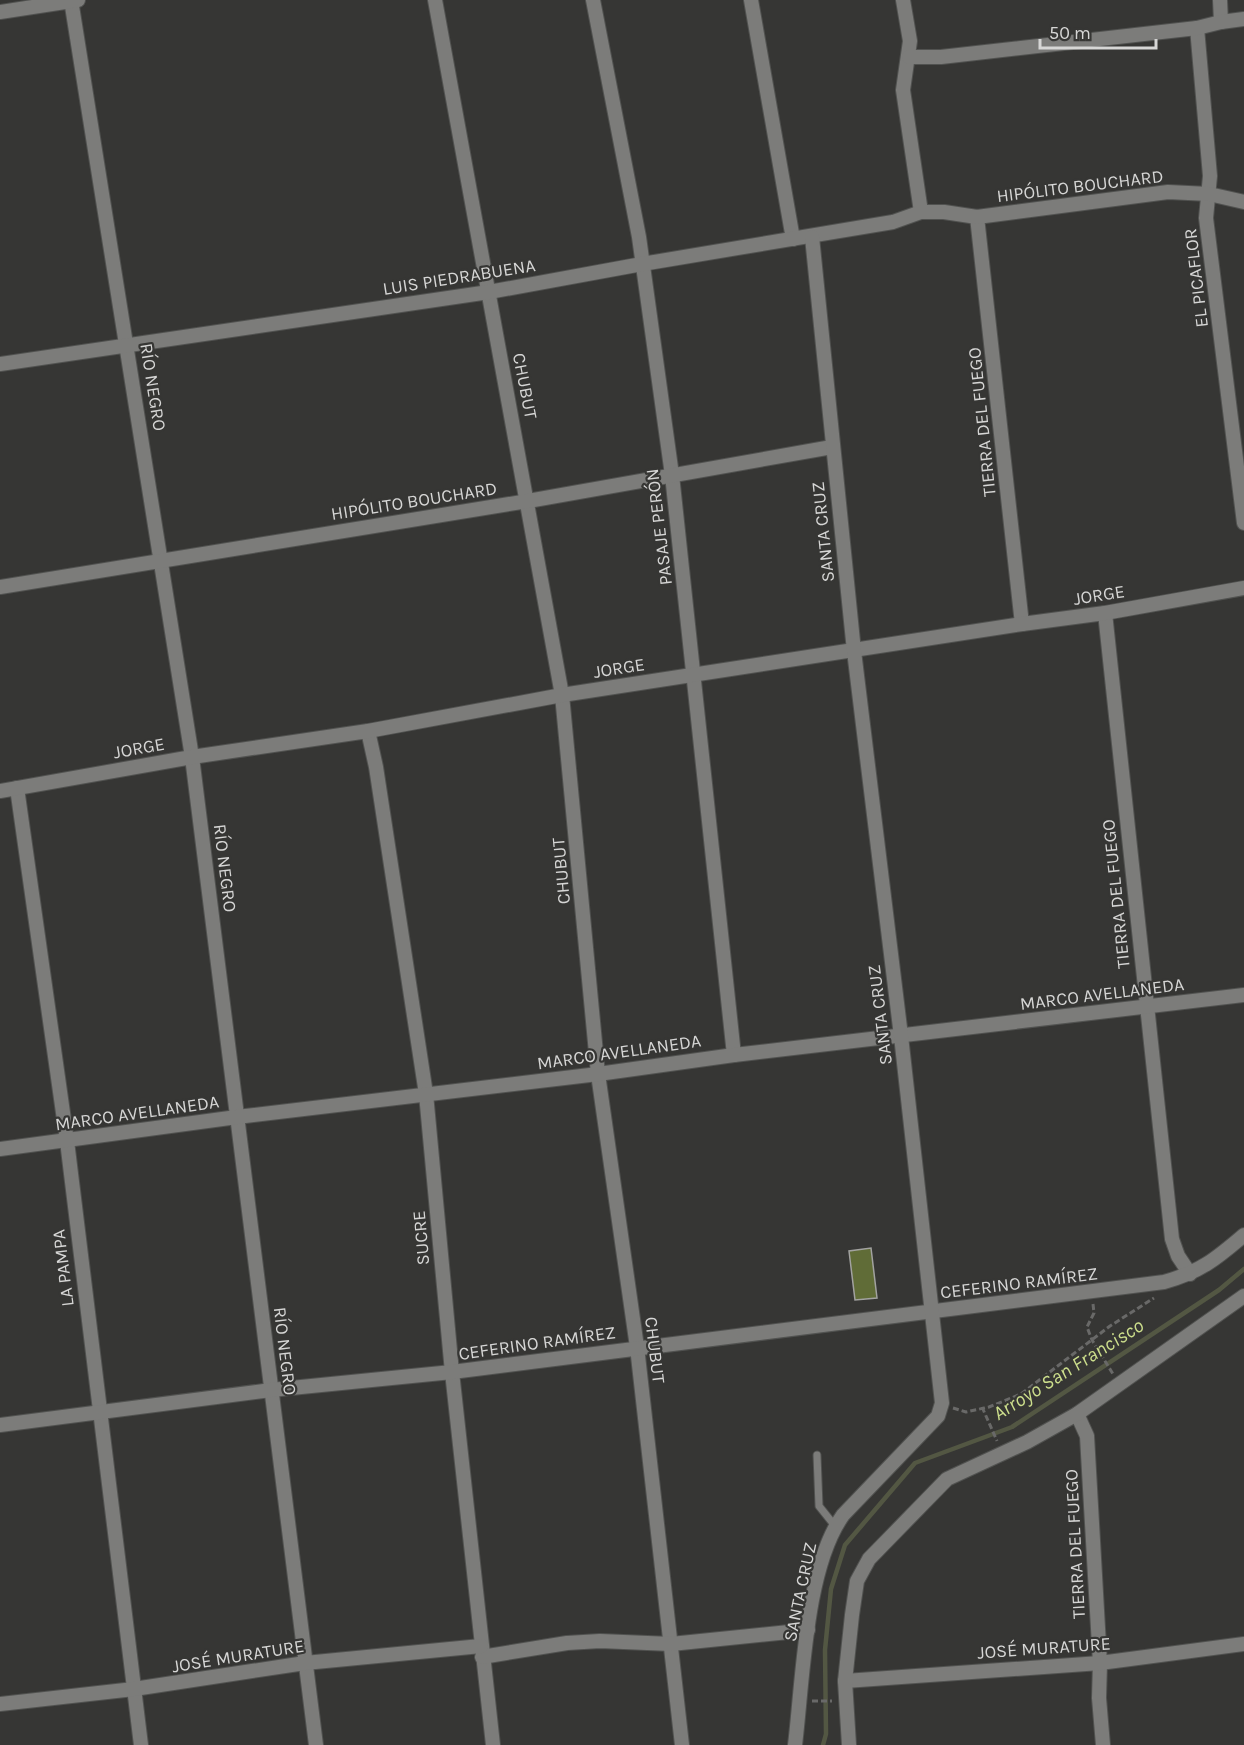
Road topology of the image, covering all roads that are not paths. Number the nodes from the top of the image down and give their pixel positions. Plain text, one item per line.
1 (74, 0) edge
2 (435, 0) edge
3 (593, 0) edge
4 (751, 0) edge
5 (903, 0) edge
6 (1220, 0) edge
7 (0, 12) edge
8 (1244, 19) edge
9 (1221, 22) junction
10 (1197, 27) junction
11 (909, 57) junction
12 (1209, 194) junction
13 (1244, 202) edge
14 (921, 212) junction
15 (977, 217) junction
16 (812, 237) junction
17 (793, 239) junction
18 (642, 264) junction
19 (489, 292) junction
20 (128, 345) junction
21 (0, 364) edge
22 (832, 447) junction
23 (672, 475) junction
24 (528, 501) junction
25 (1244, 523) edge
26 (162, 560) junction
27 (0, 587) edge
28 (1244, 588) edge
29 (1105, 613) junction
30 (1022, 624) junction
31 (854, 651) junction
32 (694, 675) junction
33 (562, 694) junction
34 (368, 731) junction
35 (192, 757) junction
36 (17, 788) junction
37 (0, 791) edge
38 (1244, 995) edge
39 (1146, 1007) junction
40 (901, 1036) junction
41 (734, 1054) junction
42 (598, 1074) junction
43 (426, 1094) junction
44 (237, 1117) junction
45 (66, 1141) junction
46 (0, 1149) edge
47 (1244, 1235) edge
48 (1190, 1274) junction
49 (1244, 1296) edge
50 (932, 1313) junction
51 (637, 1347) junction
52 (452, 1372) junction
53 (271, 1390) junction
54 (99, 1413) junction
55 (1077, 1414) junction
56 (0, 1425) edge
57 (817, 1455) dead end
58 (835, 1526) junction
59 (808, 1630) junction
60 (671, 1644) junction
61 (1244, 1644) edge
62 (481, 1652) junction
63 (305, 1663) junction
64 (1100, 1663) junction
65 (845, 1681) junction
66 (134, 1689) junction
67 (0, 1704) edge
68 (141, 1745) edge
69 (316, 1745) edge
70 (493, 1745) edge
71 (682, 1745) edge
72 (795, 1745) edge
73 (849, 1745) edge
74 (1103, 1745) edge

1 - 7 street
1 - 20 street, RÍO NEGRO
2 - 19 street, CHUBUT
3 - 18 street, PASAJE PERÓN
4 - 17 street
5 - 11 street
6 - 9 street
8 - 9 street
9 - 10 street
10 - 11 street
10 - 12 street, EL PICAFLOR
11 - 14 street
12 - 13 street, HIPÓLITO BOUCHARD
12 - 15 street, HIPÓLITO BOUCHARD
12 - 25 street, EL PICAFLOR
14 - 15 street, HIPÓLITO BOUCHARD
14 - 16 street, LUIS PIEDRABUENA
15 - 30 street, TIERRA DEL FUEGO
16 - 17 street, LUIS PIEDRABUENA
16 - 22 street, SANTA CRUZ
17 - 18 street, LUIS PIEDRABUENA
18 - 19 street, LUIS PIEDRABUENA
18 - 23 street, PASAJE PERÓN
19 - 20 street, LUIS PIEDRABUENA
19 - 24 street, CHUBUT
20 - 21 street, LUIS PIEDRABUENA
20 - 26 street, RÍO NEGRO
22 - 23 street, HIPÓLITO BOUCHARD
22 - 31 street, SANTA CRUZ
23 - 24 street, HIPÓLITO BOUCHARD
23 - 32 street, PASAJE PERÓN
24 - 26 street, HIPÓLITO BOUCHARD
24 - 33 street, CHUBUT
26 - 27 street, HIPÓLITO BOUCHARD
26 - 35 street, RÍO NEGRO
28 - 29 street, JORGE
29 - 30 street, JORGE
29 - 39 street, TIERRA DEL FUEGO
30 - 31 street, JORGE
31 - 32 street, JORGE
31 - 40 street, SANTA CRUZ
32 - 33 street, JORGE
32 - 41 street, PASAJE PERÓN
33 - 34 street, JORGE
33 - 42 street, CHUBUT
34 - 35 street, JORGE
34 - 43 street, SUCRE
35 - 36 street, JORGE
35 - 44 street, RÍO NEGRO
36 - 37 street, JORGE
36 - 45 street, LA PAMPA
38 - 39 street, MARCO AVELLANEDA
39 - 40 street, MARCO AVELLANEDA
39 - 48 street, TIERRA DEL FUEGO
40 - 41 street, MARCO AVELLANEDA
40 - 50 street, SANTA CRUZ
41 - 42 street, MARCO AVELLANEDA
42 - 43 street, MARCO AVELLANEDA
42 - 51 street, CHUBUT
43 - 44 street, MARCO AVELLANEDA
43 - 52 street, SUCRE
44 - 45 street, MARCO AVELLANEDA
44 - 53 street, RÍO NEGRO
45 - 46 street, MARCO AVELLANEDA
45 - 54 street, LA PAMPA
47 - 48 street, CEFERINO RAMÍREZ
48 - 50 street, CEFERINO RAMÍREZ
49 - 55 street
50 - 51 street, CEFERINO RAMÍREZ
50 - 58 street, SANTA CRUZ
51 - 52 street, CEFERINO RAMÍREZ
51 - 60 street, CHUBUT
52 - 53 street, CEFERINO RAMÍREZ
52 - 62 street, SUCRE
53 - 54 street, CEFERINO RAMÍREZ
53 - 63 street, RÍO NEGRO
54 - 56 street, CEFERINO RAMÍREZ
54 - 66 street, LA PAMPA
55 - 64 street, TIERRA DEL FUEGO
55 - 65 street
57 - 58 lane
58 - 59 street, SANTA CRUZ
59 - 60 street, JOSÉ MURATURE
59 - 72 street, SANTA CRUZ
60 - 62 street, JOSÉ MURATURE
60 - 71 street, CHUBUT
61 - 64 street, JOSÉ MURATURE
62 - 63 street, JOSÉ MURATURE
62 - 70 street, SUCRE
63 - 66 street, JOSÉ MURATURE
63 - 69 street, RÍO NEGRO
64 - 65 street, JOSÉ MURATURE
64 - 74 street, TIERRA DEL FUEGO
65 - 73 street
66 - 67 street, JOSÉ MURATURE
66 - 68 street, LA PAMPA

